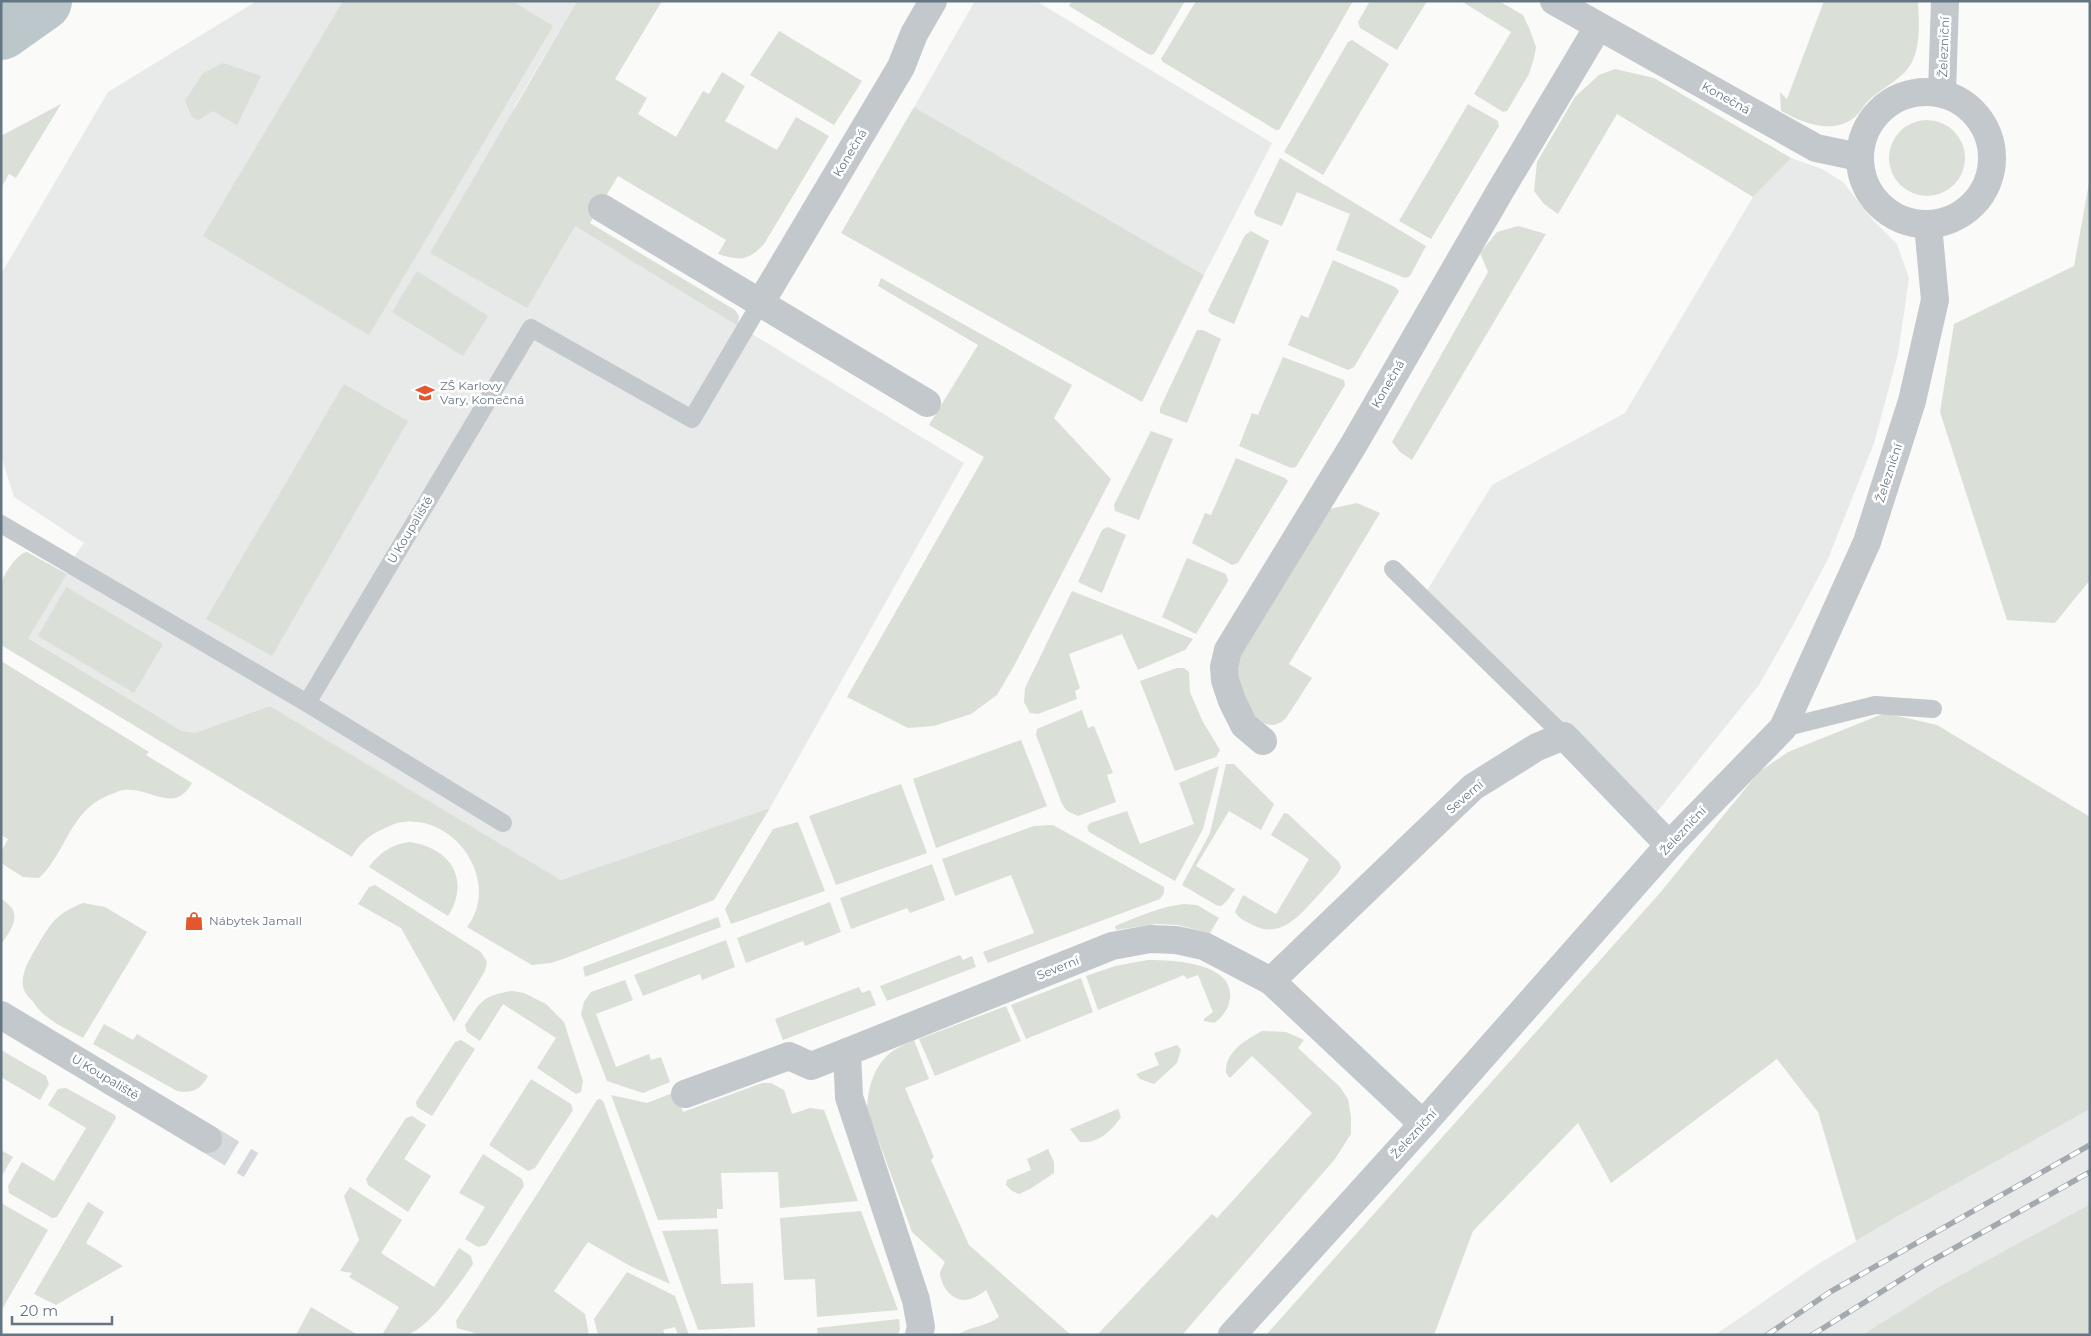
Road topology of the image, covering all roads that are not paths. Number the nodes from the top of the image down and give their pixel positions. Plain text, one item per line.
1 (933, 1) edge
2 (1554, 1) edge
3 (1945, 1) edge
4 (1598, 27) junction
5 (1942, 93) junction
6 (1859, 157) junction
7 (602, 208) dead end
8 (1928, 225) junction
9 (761, 302) junction
10 (927, 403) dead end
11 (1, 524) edge
12 (1393, 569) dead end
13 (307, 703) junction
14 (1933, 709) dead end
15 (1783, 728) junction
16 (1564, 736) junction
17 (1263, 741) dead end
18 (503, 823) dead end
19 (1669, 844) junction
20 (1271, 981) junction
21 (1, 1015) edge
22 (847, 1052) junction
23 (685, 1094) dead end
24 (1423, 1124) junction
25 (208, 1139) tunnel mouth
26 (919, 1335) edge
27 (1232, 1335) edge

1 - 9 street, Konečná
2 - 4 street, Konečná
3 - 5 street, Železniční
4 - 6 street, Konečná
4 - 17 street, Konečná
5 - 6 street
5 - 8 street
6 - 8 street
7 - 9 street
8 - 15 street, Železniční
9 - 10 street
9 - 13 lane, U Koupaliště
11 - 13 lane
12 - 16 lane
13 - 18 lane
14 - 15 lane
15 - 19 street, Železniční
16 - 19 street
16 - 20 street, Severní
19 - 24 street, Železniční
20 - 22 street, Severní
20 - 24 street, Severní
21 - 25 street, U Koupaliště
22 - 23 street, Severní
22 - 26 street
24 - 27 street, Železniční

